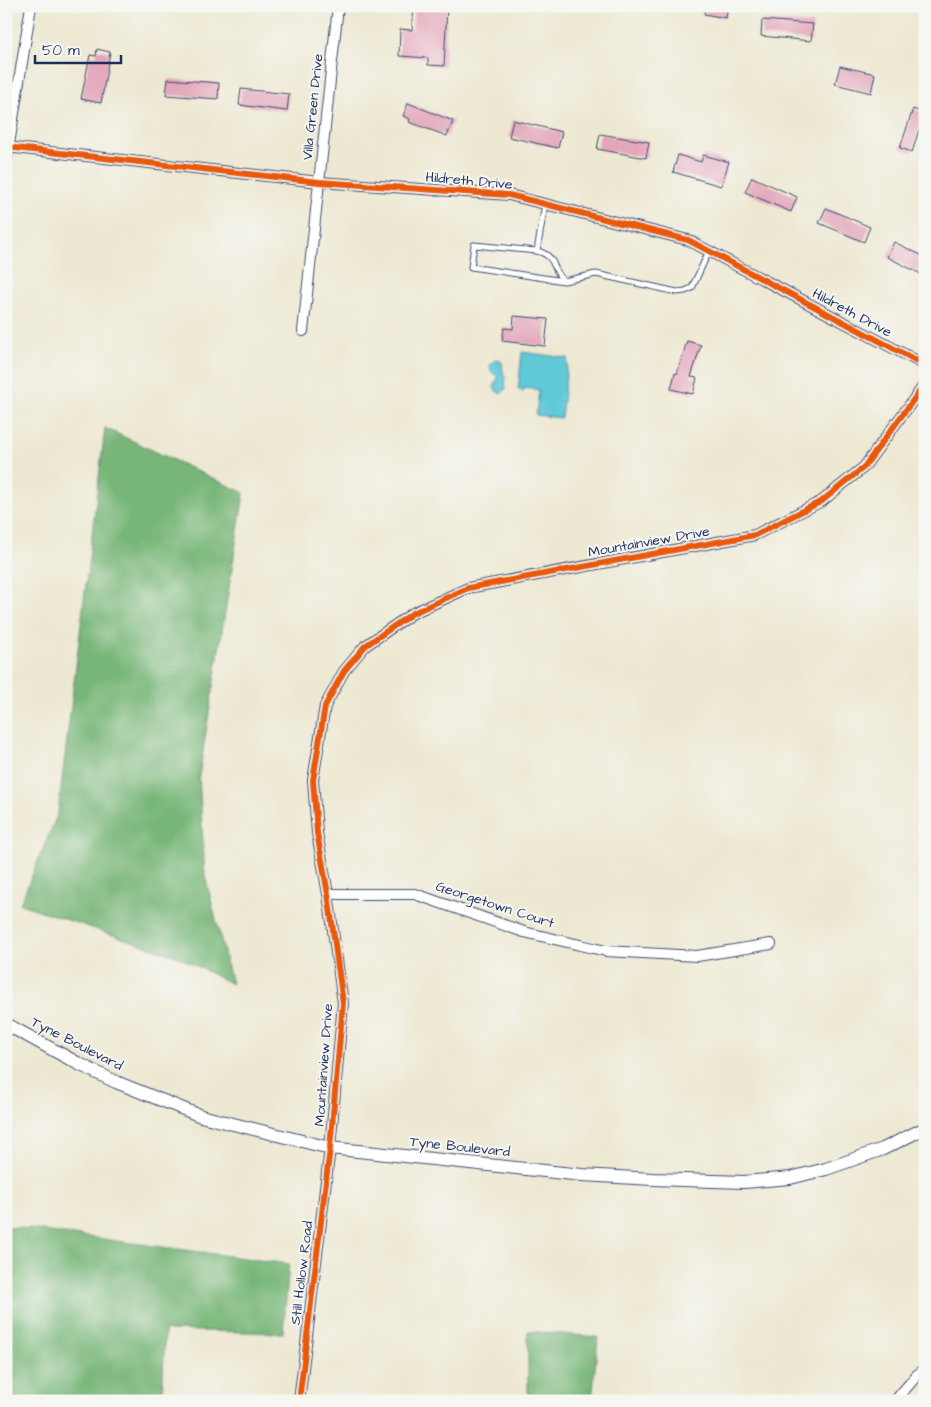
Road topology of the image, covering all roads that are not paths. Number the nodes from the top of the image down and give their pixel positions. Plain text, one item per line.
1 (31, 6) edge
2 (338, 6) edge
3 (7, 147) edge
4 (6, 163) edge
5 (319, 182) junction
6 (545, 204) junction
7 (536, 251) junction
8 (709, 251) junction
9 (564, 281) junction
10 (303, 331) dead end
11 (925, 366) edge
12 (925, 384) edge
13 (328, 894) junction
14 (771, 944) dead end
15 (6, 1024) edge
16 (925, 1128) edge
17 (330, 1148) junction
18 (925, 1369) edge
19 (299, 1401) edge
20 (895, 1401) edge

1 - 3 street
2 - 5 street, Villa Green Drive
3 - 4 street
3 - 5 street, Hildreth Drive
5 - 6 street, Hildreth Drive
5 - 10 street, Villa Green Drive
6 - 7 lane
6 - 8 street, Hildreth Drive
7 - 9 lane
7 - 9 lane
8 - 9 lane
8 - 11 street, Hildreth Drive
12 - 13 street, Mountainview Drive
13 - 14 street, Georgetown Court
13 - 17 street, Mountainview Drive
15 - 17 street, Tyne Boulevard
16 - 17 street, Tyne Boulevard
17 - 19 street, Still Hollow Road
18 - 20 street

